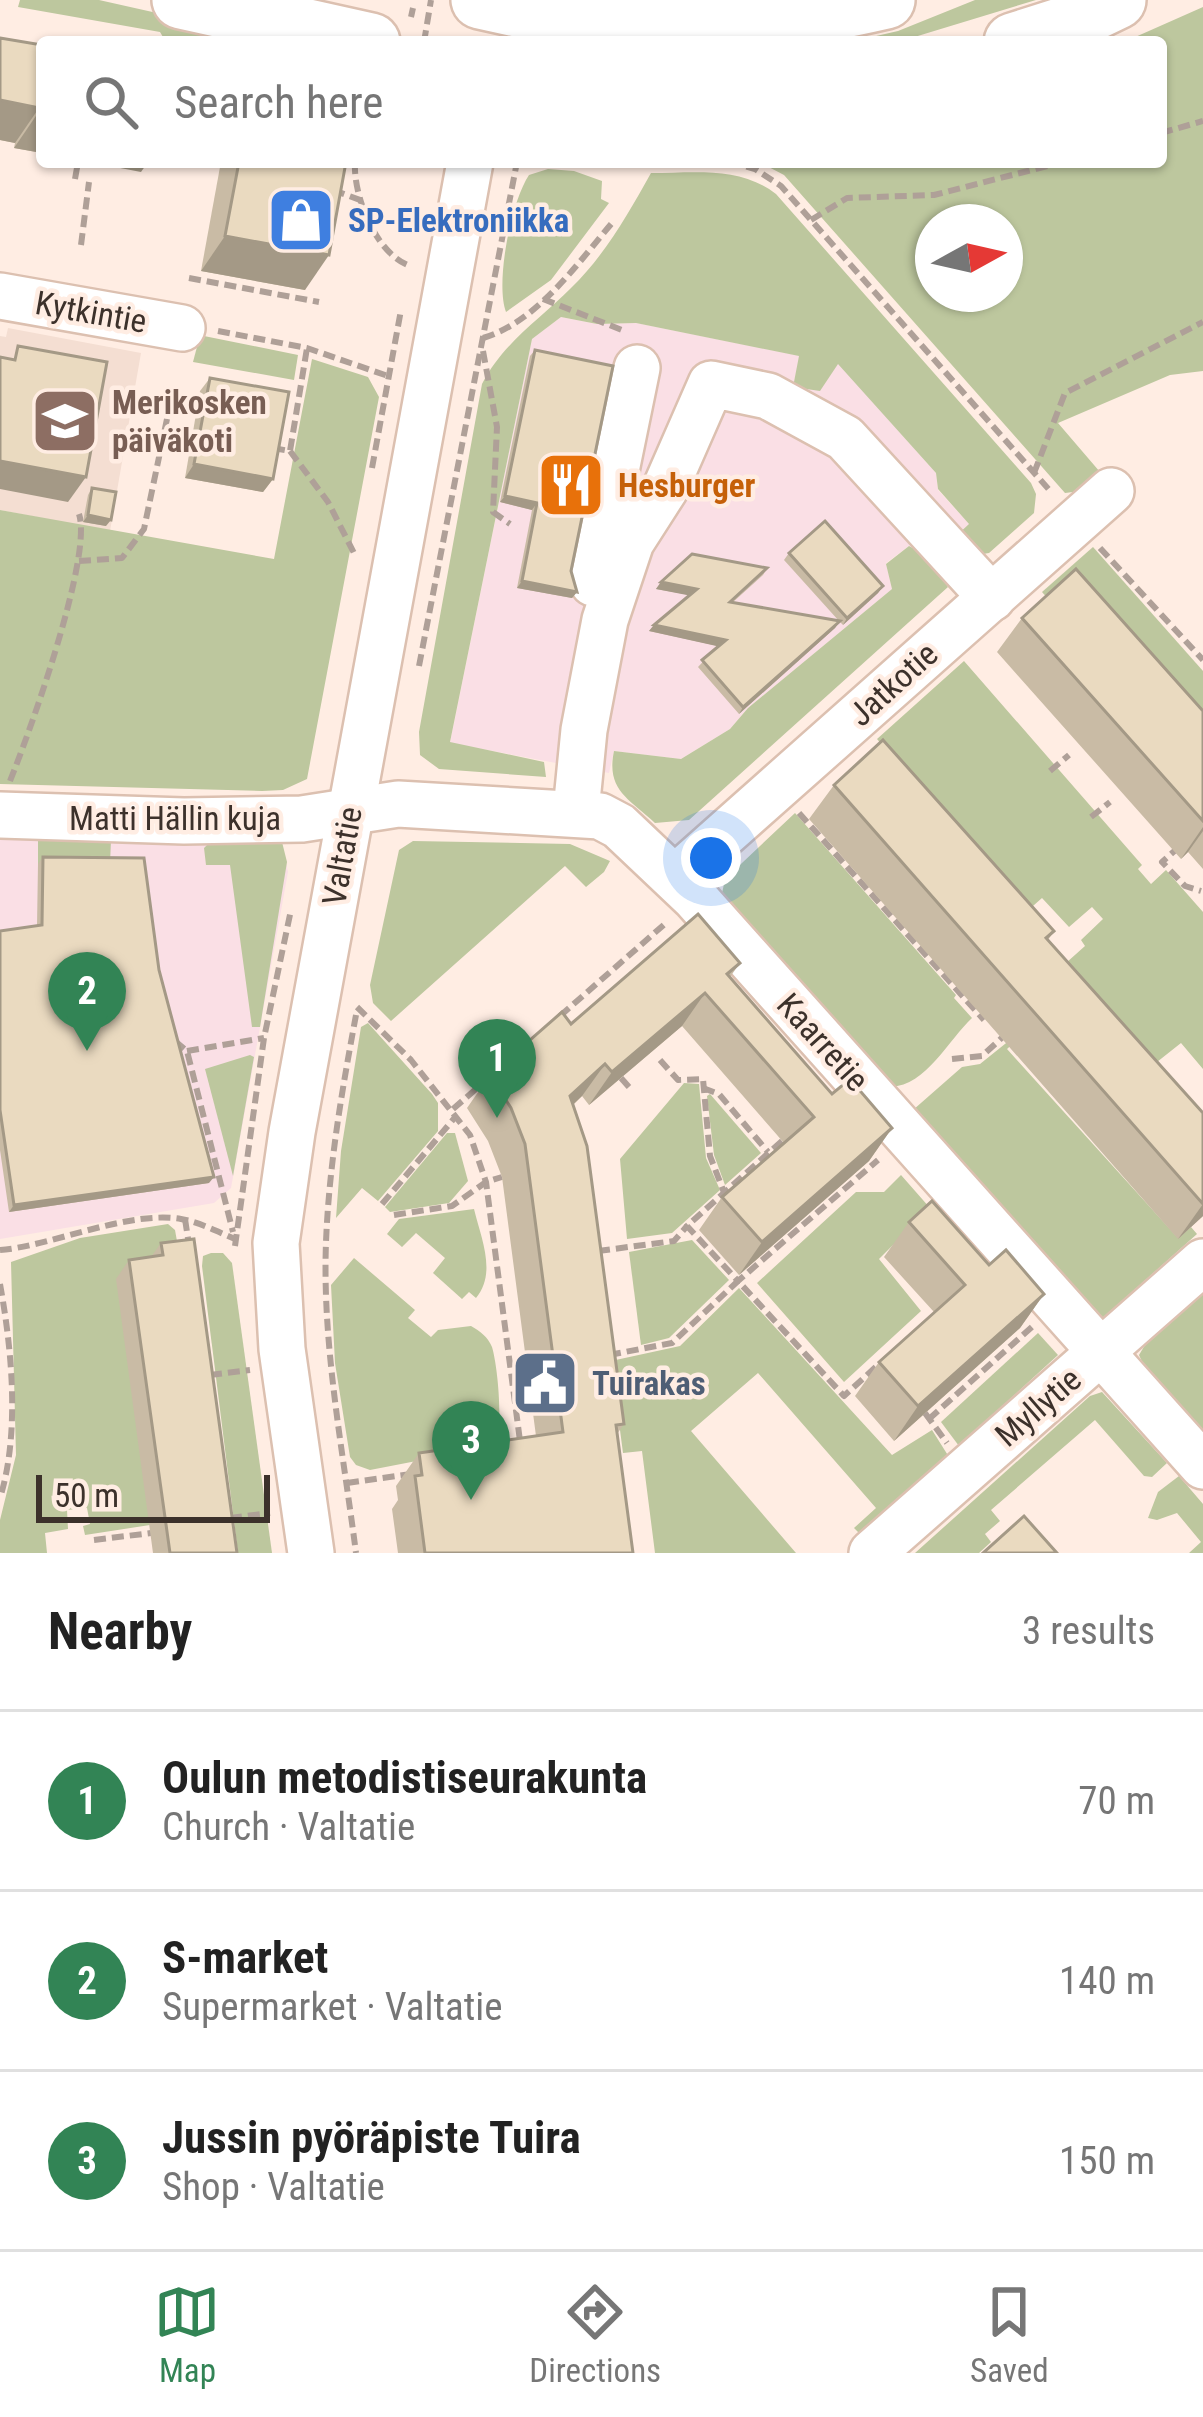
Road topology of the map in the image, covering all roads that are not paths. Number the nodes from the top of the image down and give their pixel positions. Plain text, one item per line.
1 (181, 0) edge
2 (886, 0) edge
3 (1118, 0) edge
4 (1167, 0) edge
5 (491, 11) edge
6 (379, 30) edge
7 (1038, 34) edge
8 (469, 168) edge
9 (0, 296) edge
10 (182, 328) road end
11 (629, 349) road end
12 (1112, 491) dead end
13 (992, 598) junction
14 (604, 620) junction
15 (3, 802) edge
16 (350, 812) junction
17 (576, 812) junction
18 (677, 895) junction
19 (1203, 1262) edge
20 (1100, 1353) junction
21 (1203, 1466) edge
22 (311, 1553) edge
23 (872, 1553) edge

1 - 6 main road
2 - 5 main road
3 - 7 main road
4 - 7 main road
8 - 16 street, Valtatie
9 - 10 street, Kytkintie
11 - 14 street
12 - 13 street, Jatkotie
13 - 14 street
13 - 18 street, Jatkotie
14 - 17 street
15 - 16 street, Matti Hällin kuja
16 - 17 street, Kaarretie
16 - 22 street, Valtatie
17 - 18 street, Kaarretie
18 - 20 street, Kaarretie
19 - 20 street, Myllytie
20 - 21 street, Kaarretie
20 - 23 street, Myllytie

